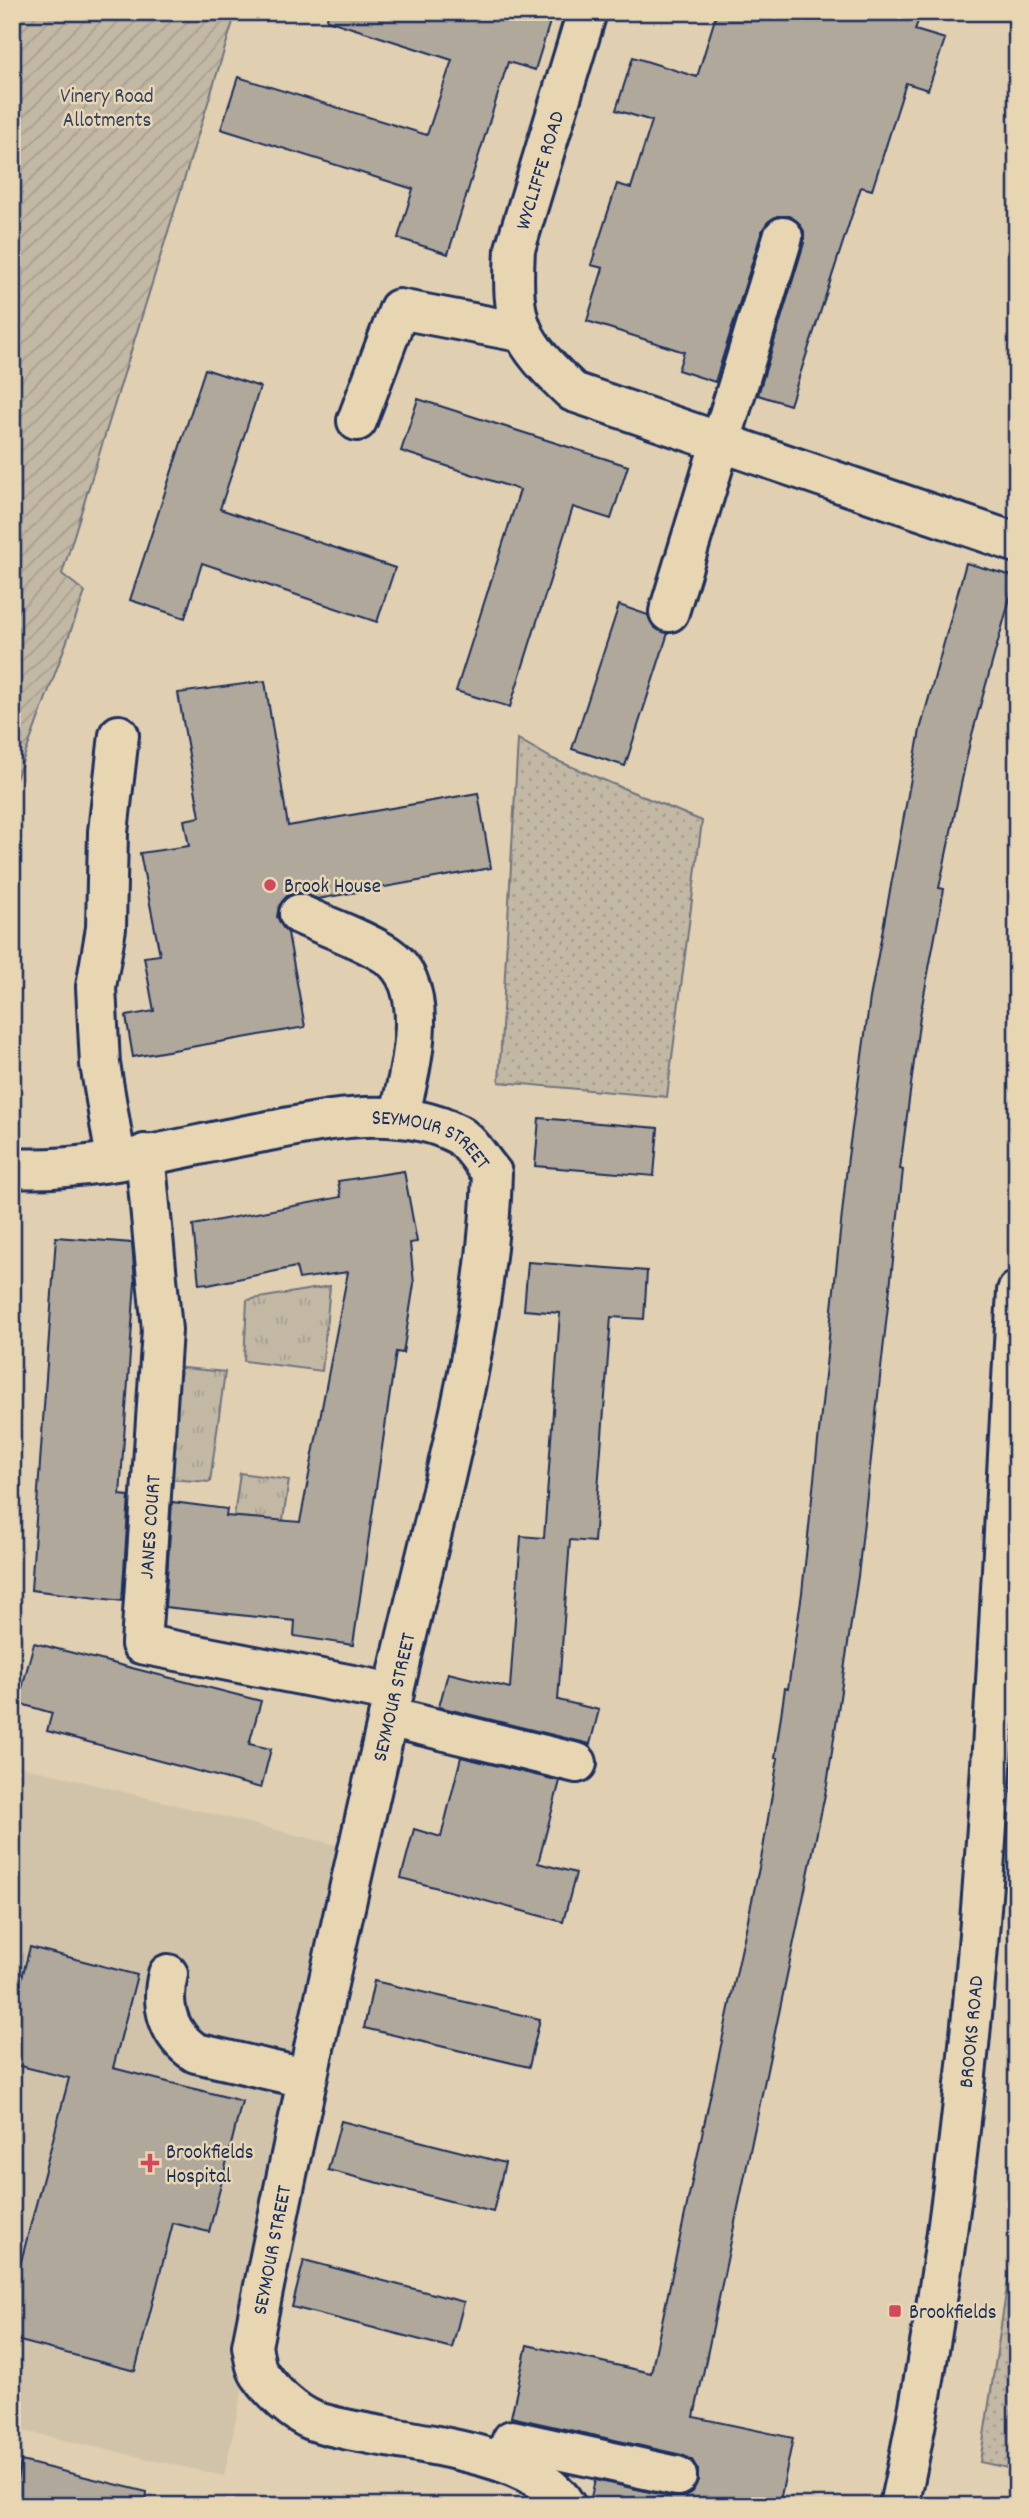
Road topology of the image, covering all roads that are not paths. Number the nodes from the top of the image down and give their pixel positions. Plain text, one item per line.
1 (587, 12) edge
2 (783, 237) dead end
3 (520, 332) junction
4 (357, 421) dead end
5 (718, 444) junction
6 (1017, 543) edge
7 (668, 612) dead end
8 (119, 735) dead end
9 (299, 914) dead end
10 (399, 1117) junction
11 (130, 1156) junction
12 (12, 1168) edge
13 (1017, 1290) edge
14 (1009, 1553) edge
15 (391, 1705) junction
16 (577, 1763) dead end
17 (168, 1974) dead end
18 (305, 2078) junction
19 (503, 2461) junction
20 (677, 2476) dead end
21 (566, 2506) edge
22 (899, 2506) edge

1 - 3 street, WYCLIFFE ROAD
2 - 5 street
3 - 4 street
3 - 5 street, WYCLIFFE ROAD
5 - 6 street, WYCLIFFE ROAD
5 - 7 street
8 - 11 street
9 - 10 street
10 - 11 street, SEYMOUR STREET
10 - 15 street, SEYMOUR STREET
11 - 12 street, SEYMOUR STREET
11 - 15 street, JANES COURT
13 - 14 street, BROOKS ROAD
14 - 22 street, BROOKS ROAD
15 - 16 street
15 - 18 street, SEYMOUR STREET
17 - 18 street
18 - 19 street, SEYMOUR STREET
19 - 20 street
19 - 21 street, SEYMOUR STREET

